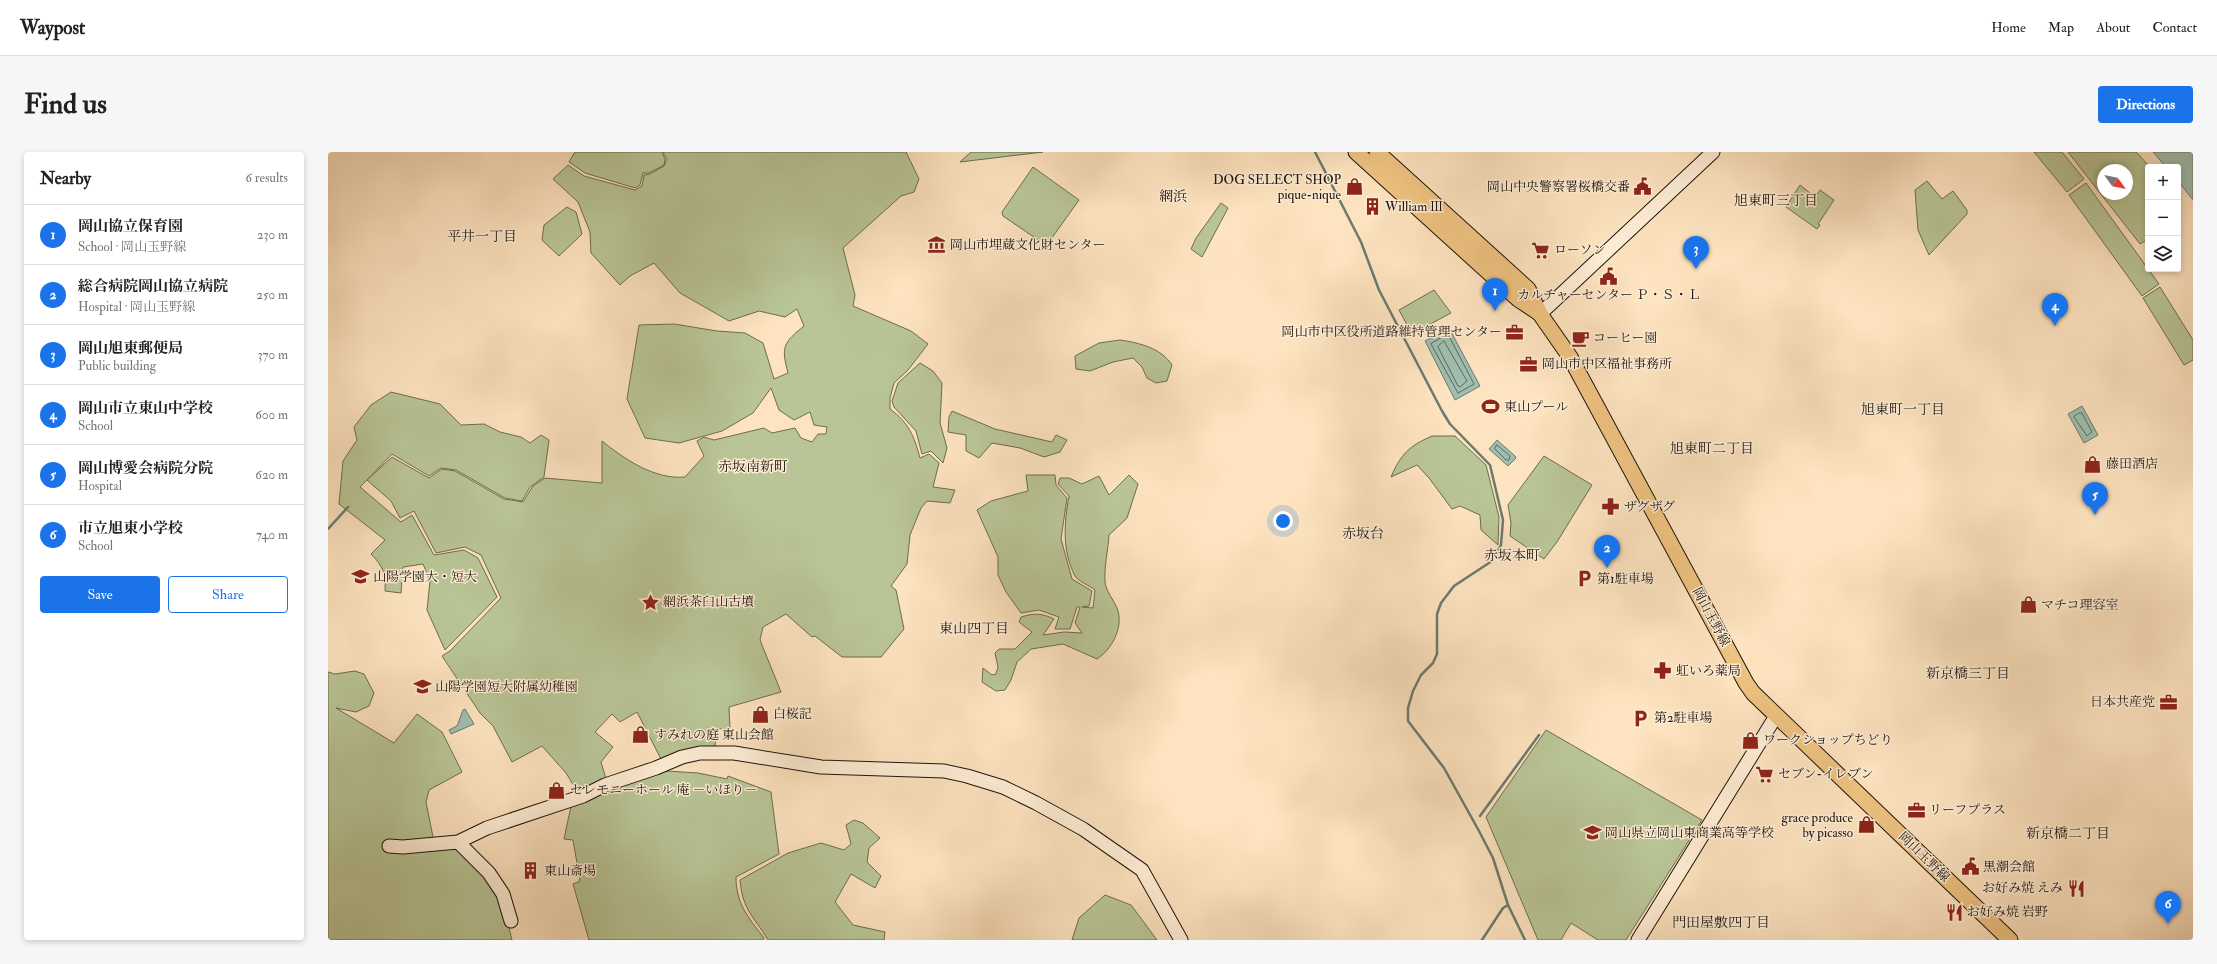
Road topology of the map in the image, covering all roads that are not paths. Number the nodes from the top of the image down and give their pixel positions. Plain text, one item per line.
1 (1356, 152) edge
2 (1377, 152) edge
3 (1713, 152) edge
4 (1540, 314) junction
5 (1776, 716) junction
6 (458, 842) junction
7 (389, 846) dead end
8 (511, 921) dead end
9 (1181, 940) edge
10 (1638, 940) edge
11 (2010, 940) edge

1 - 4 main road, 岡山玉野線
2 - 4 main road, 岡山玉野線
3 - 4 street
4 - 5 main road, 岡山玉野線
5 - 10 street
5 - 11 main road, 岡山玉野線
6 - 7 street
6 - 8 street
6 - 9 street

